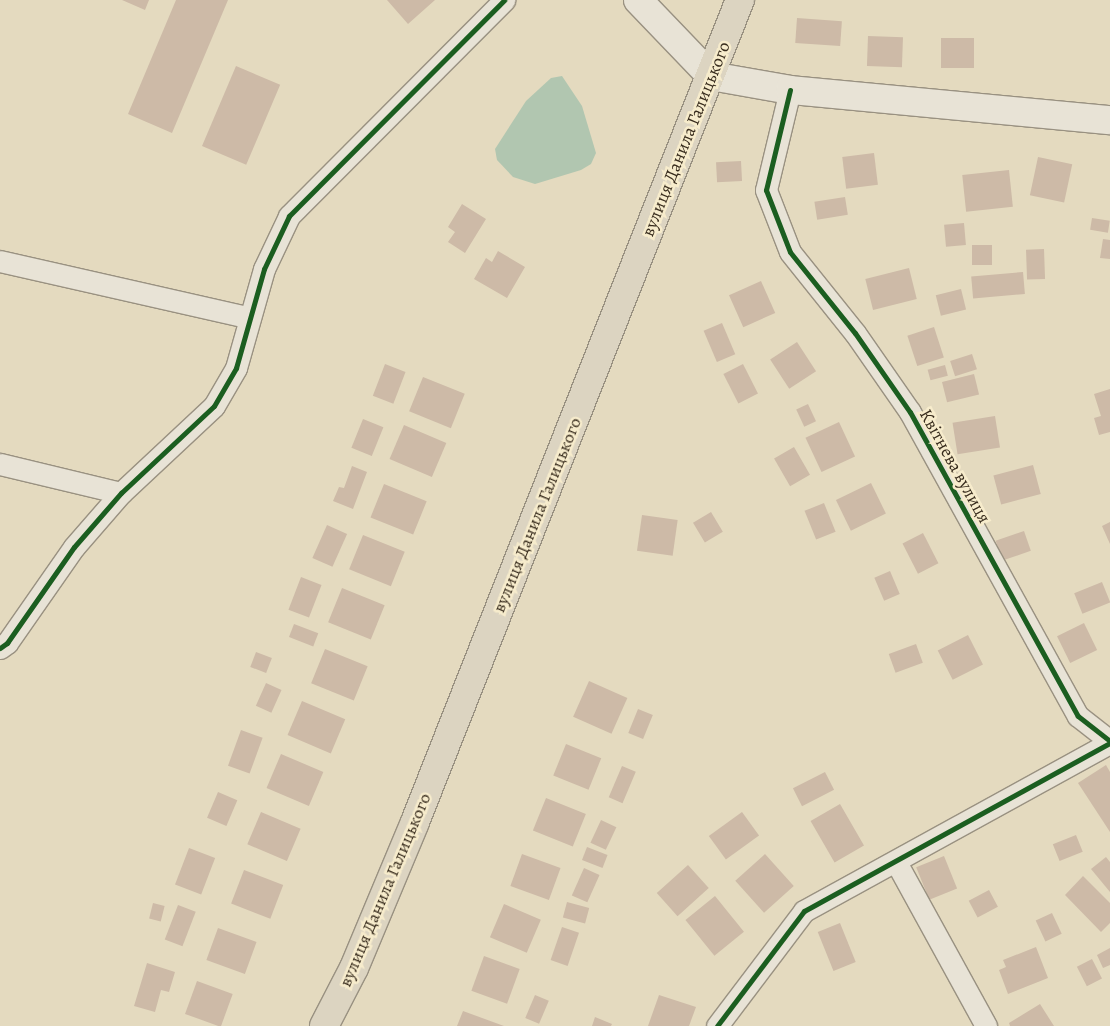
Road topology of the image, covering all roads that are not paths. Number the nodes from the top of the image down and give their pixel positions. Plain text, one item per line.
1 (504, 0) edge
2 (638, 0) edge
3 (740, 0) edge
4 (711, 76) junction
5 (790, 90) junction
6 (1110, 120) edge
7 (0, 262) edge
8 (250, 318) junction
9 (0, 464) edge
10 (122, 493) junction
11 (0, 648) edge
12 (1110, 742) edge
13 (896, 862) junction
14 (324, 1026) edge
15 (717, 1026) edge
16 (986, 1026) edge

1 - 8 street
2 - 4 street
3 - 4 main road, вулиця Данила Галицького
4 - 5 street
4 - 14 main road, вулиця Данила Галицького
5 - 6 street
5 - 12 street, Квітнева вулиця
7 - 8 street
8 - 10 street
9 - 10 street
10 - 11 street
12 - 13 street
13 - 15 street
13 - 16 street

